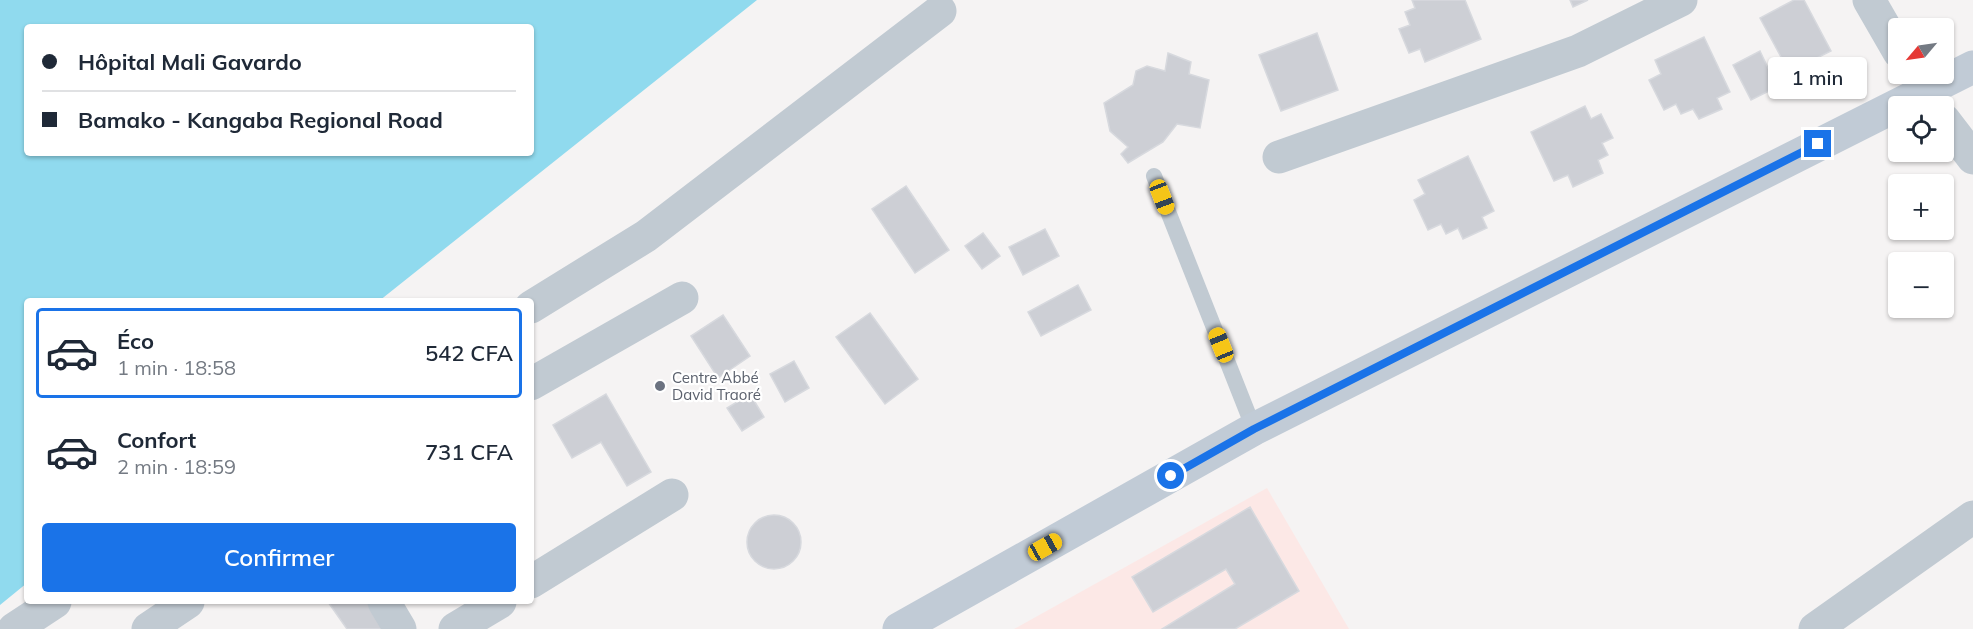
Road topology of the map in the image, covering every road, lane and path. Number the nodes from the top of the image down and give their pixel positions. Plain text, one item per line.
1 (1682, 0) edge
2 (1869, 0) edge
3 (940, 11) dead end
4 (1888, 33) edge
5 (1973, 67) edge
6 (1922, 90) edge
7 (1954, 133) edge
8 (1279, 157) dead end
9 (1973, 158) edge
10 (1154, 176) dead end
11 (682, 298) dead end
12 (534, 305) edge
13 (534, 382) edge
14 (1254, 429) junction
15 (672, 495) dead end
16 (1973, 517) edge
17 (534, 580) edge
18 (52, 604) edge
19 (185, 604) edge
20 (385, 604) edge
21 (497, 604) edge
22 (14, 629) edge
23 (147, 629) edge
24 (400, 629) edge
25 (455, 629) edge
26 (899, 629) edge
27 (1815, 629) edge

1 - 8 street
2 - 4 street
3 - 12 street
5 - 6 street
6 - 14 street
7 - 9 street
10 - 14 lane
11 - 13 street
14 - 26 street
15 - 17 street
16 - 27 street
18 - 22 street
19 - 23 street
20 - 24 street
21 - 25 street

